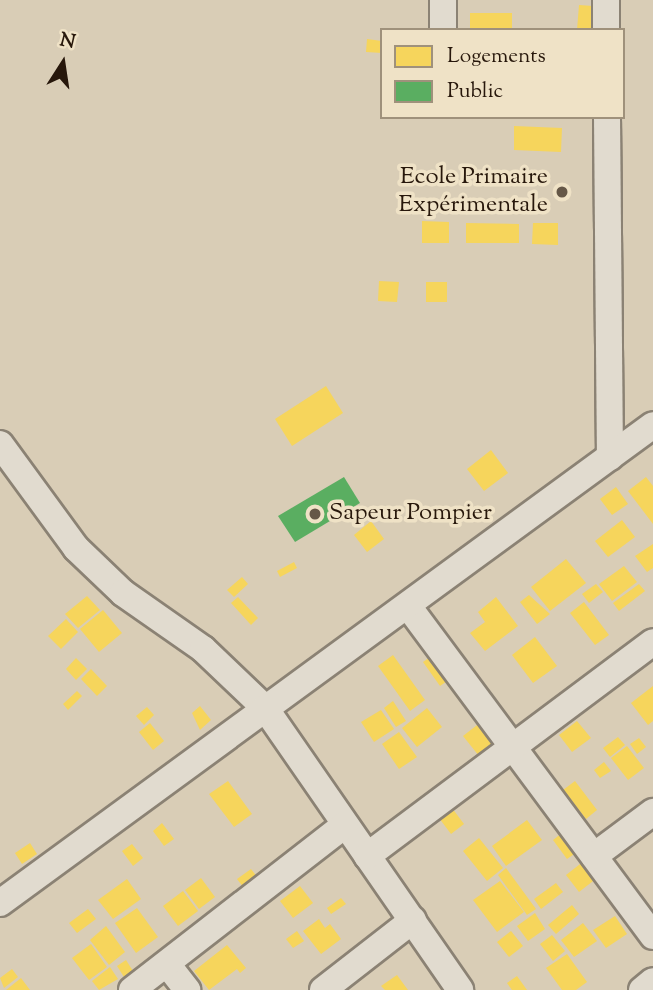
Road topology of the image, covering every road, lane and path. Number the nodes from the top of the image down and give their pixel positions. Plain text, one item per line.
1 (443, 0) edge
2 (606, 0) edge
3 (443, 28) edge
4 (606, 28) edge
5 (607, 119) edge
6 (653, 425) edge
7 (0, 444) edge
8 (610, 457) junction
9 (408, 606) junction
10 (653, 642) edge
11 (265, 708) junction
12 (513, 747) junction
13 (653, 812) edge
14 (345, 825) junction
15 (366, 856) junction
16 (594, 856) junction
17 (0, 903) edge
18 (413, 920) junction
19 (653, 936) edge
20 (167, 964) junction
21 (653, 981) edge
22 (132, 990) edge
23 (187, 990) edge
24 (323, 990) edge
25 (460, 990) edge
26 (642, 990) edge

1 - 3 street
2 - 4 street
5 - 8 street
6 - 8 street
7 - 11 street
8 - 9 street
9 - 11 street
9 - 12 street
10 - 12 street
11 - 14 street
11 - 17 street
12 - 15 street
12 - 16 street
13 - 16 street
14 - 15 street
14 - 20 street
15 - 18 street
16 - 19 street
18 - 24 street
18 - 25 street
20 - 22 street
20 - 23 street
21 - 26 street

